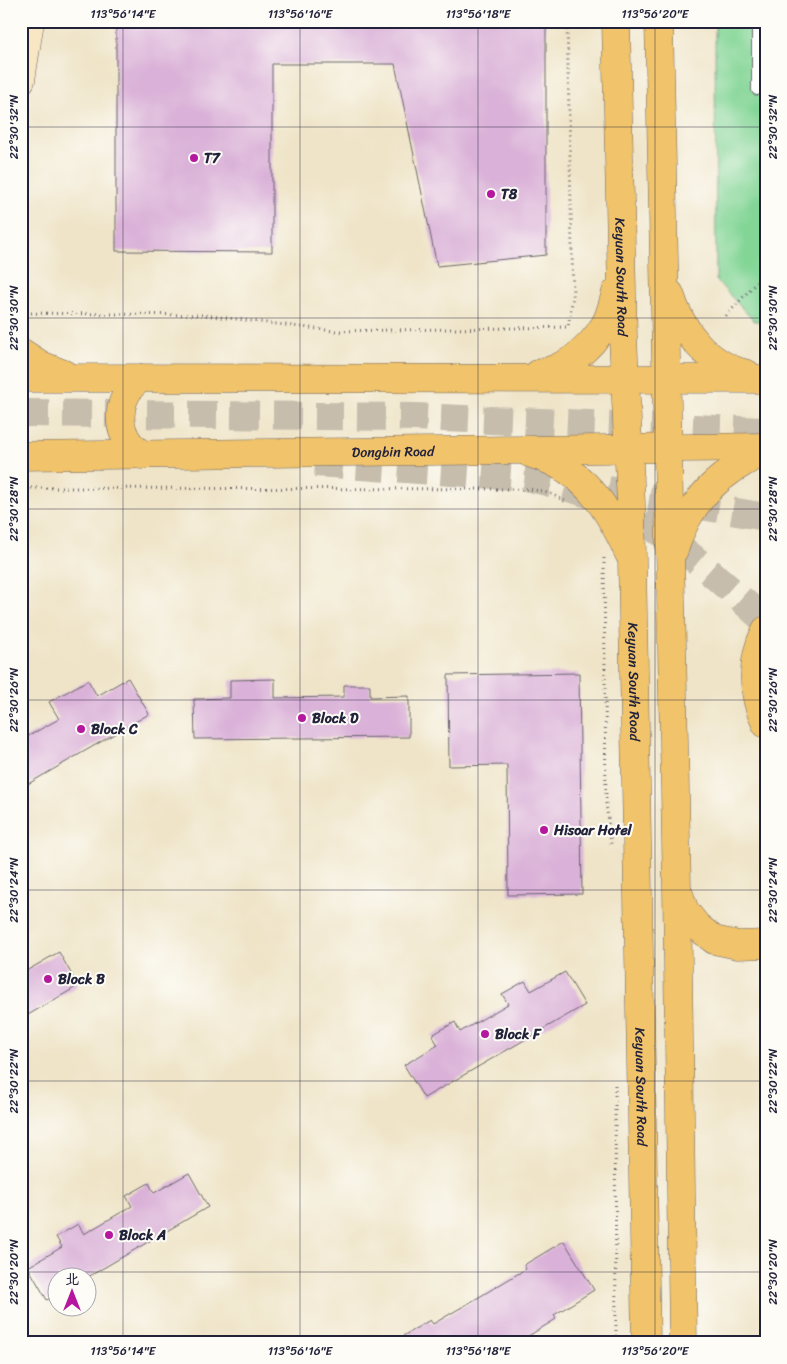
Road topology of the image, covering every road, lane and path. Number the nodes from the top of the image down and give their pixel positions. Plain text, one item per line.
1 (30, 21) edge
2 (568, 21) edge
3 (616, 21) edge
4 (660, 21) edge
5 (756, 21) edge
6 (21, 80) edge
7 (757, 90) dead end
8 (766, 219) edge
9 (664, 239) junction
10 (620, 240) junction
11 (765, 273) edge
12 (621, 274) junction
13 (664, 276) junction
14 (21, 313) edge
15 (726, 316) dead end
16 (21, 352) edge
17 (21, 378) edge
18 (72, 378) junction
19 (141, 378) junction
20 (521, 378) junction
21 (626, 378) junction
22 (667, 378) junction
23 (766, 378) edge
24 (629, 448) junction
25 (668, 448) junction
26 (766, 449) edge
27 (521, 450) junction
28 (142, 454) junction
29 (29, 458) edge
30 (21, 488) edge
31 (568, 503) dead end
32 (604, 550) dead end
33 (632, 561) junction
34 (670, 561) junction
35 (766, 630) edge
36 (634, 677) junction
37 (672, 678) junction
38 (766, 724) edge
39 (612, 847) dead end
40 (676, 888) junction
41 (766, 944) edge
42 (615, 1083) dead end
43 (616, 1343) edge
44 (646, 1343) edge
45 (683, 1343) edge

1 - 6 main road
2 - 14 path
3 - 10 main road, Keyuan South Road
4 - 9 main road
5 - 7 lane
8 - 11 path
9 - 10 main road
9 - 13 main road
10 - 12 main road, Keyuan South Road
11 - 15 path
12 - 20 main road
12 - 21 main road, Keyuan South Road
13 - 22 main road
13 - 23 main road
16 - 18 main road
17 - 18 main road
18 - 19 main road
19 - 20 main road
19 - 28 main road
20 - 21 main road
21 - 22 main road
21 - 24 main road, Keyuan South Road
22 - 23 main road
22 - 25 main road
24 - 25 main road, Dongbin Road
24 - 27 main road, Dongbin Road
24 - 33 main road, Keyuan South Road
25 - 26 main road, Dongbin Road
25 - 34 main road
26 - 34 main road
27 - 28 main road, Dongbin Road
27 - 33 main road
28 - 29 main road, Dongbin Road
30 - 31 path
32 - 39 path
33 - 36 main road, Keyuan South Road
34 - 37 main road
35 - 38 main road
36 - 37 main road
36 - 44 main road, Keyuan South Road
37 - 40 main road
40 - 41 main road
40 - 45 main road
42 - 43 path

